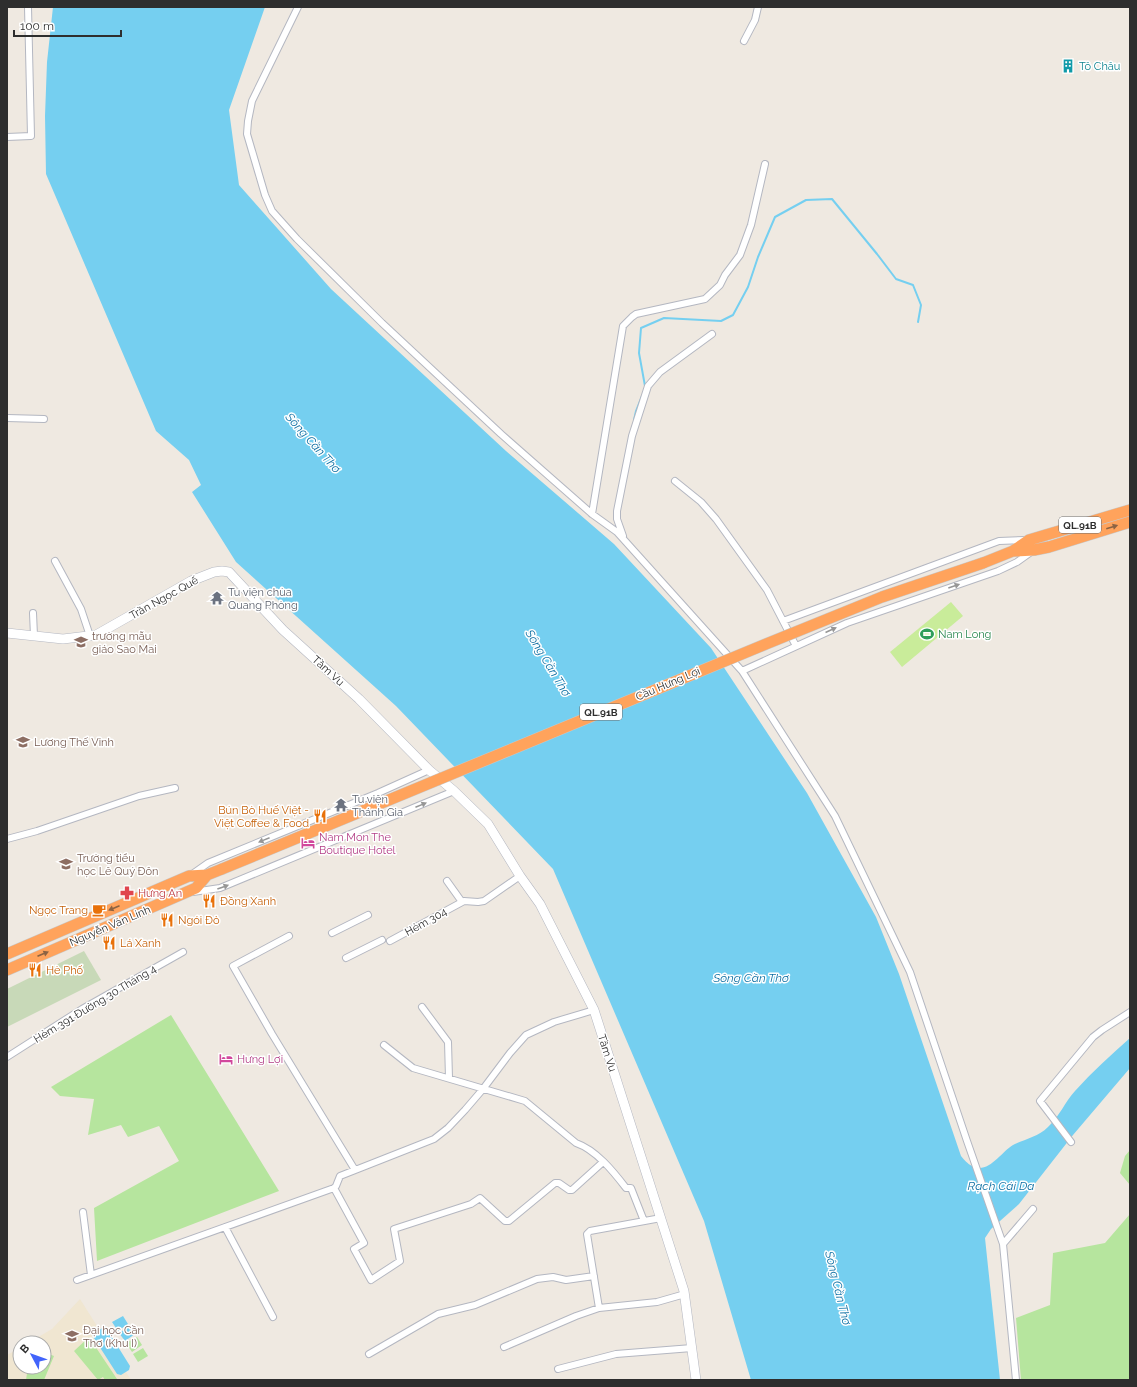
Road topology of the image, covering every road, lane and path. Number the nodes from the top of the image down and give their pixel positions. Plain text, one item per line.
1 (28, 7) edge
2 (298, 7) edge
3 (758, 7) edge
4 (744, 41) dead end
5 (7, 137) edge
6 (765, 164) dead end
7 (712, 334) dead end
8 (7, 418) edge
9 (44, 419) dead end
10 (675, 480) dead end
11 (1130, 510) edge
12 (592, 514) junction
13 (1130, 522) edge
14 (624, 539) junction
15 (1032, 545) junction
16 (55, 561) dead end
17 (229, 572) joint
18 (33, 613) dead end
19 (783, 621) junction
20 (7, 633) edge
21 (34, 636) junction
22 (90, 636) junction
23 (796, 646) junction
24 (742, 671) junction
25 (429, 770) junction
26 (175, 788) dead end
27 (454, 791) junction
28 (7, 839) edge
29 (222, 869) joint
30 (208, 875) junction
31 (189, 876) junction
32 (520, 876) junction
33 (447, 881) dead end
34 (185, 893) junction
35 (462, 902) junction
36 (368, 915) dead end
37 (332, 933) dead end
38 (288, 936) dead end
39 (382, 940) dead end
40 (390, 941) dead end
41 (184, 952) dead end
42 (7, 954) edge
43 (346, 958) dead end
44 (7, 970) edge
45 (422, 1007) dead end
46 (594, 1010) junction
47 (1130, 1012) edge
48 (384, 1045) dead end
49 (7, 1057) edge
50 (449, 1078) junction
51 (483, 1088) junction
52 (1071, 1142) dead end
53 (603, 1162) junction
54 (355, 1170) junction
55 (334, 1188) junction
56 (1033, 1209) dead end
57 (83, 1212) dead end
58 (661, 1218) junction
59 (644, 1221) junction
60 (225, 1227) junction
61 (1003, 1244) junction
62 (91, 1275) junction
63 (594, 1276) junction
64 (78, 1280) dead end
65 (685, 1294) junction
66 (599, 1308) junction
67 (273, 1317) dead end
68 (504, 1347) dead end
69 (692, 1348) junction
70 (369, 1354) dead end
71 (558, 1369) dead end
72 (696, 1380) edge
73 (1016, 1380) edge

1 - 5 street
2 - 12 street
3 - 4 street
6 - 12 street
7 - 14 street
8 - 9 street
10 - 19 street
11 - 15 highway, QL.91B
12 - 14 street
15 -> 13 highway, QL.91B
14 - 24 street
15 - 19 street
23 -> 15 street
15 - 29 highway, Cầu Hưng Lợi / QL.91B, bridge
16 - 22 street
17 - 22 street, Trần Ngọc Quế
17 - 25 street, Tầm Vu
18 - 21 street
19 - 23 street
20 - 21 street, Trần Ngọc Quế
21 - 22 street, Trần Ngọc Quế
23 - 24 street
24 - 61 street
25 - 27 street, Tầm Vu
25 -> 31 street
26 - 28 street
27 - 32 street, Tầm Vu
34 -> 27 street
29 - 30 highway, Nguyễn Văn Linh / QL.91B
30 - 31 highway, Nguyễn Văn Linh / QL.91B
30 - 34 highway, Nguyễn Văn Linh / QL.91B
31 -> 42 highway, Nguyễn Văn Linh / QL.91B
32 - 35 street, Hẻm 304
32 - 46 street, Tầm Vu
33 - 35 street
44 -> 34 highway, Nguyễn Văn Linh / QL.91B
35 - 40 street, Hẻm 304
36 - 37 street
38 - 54 street
39 - 43 street
41 - 49 street, Hẻm 391 Đường 30 Tháng 4
45 - 50 street
46 - 51 street
46 - 58 street, Tầm Vu
47 - 52 street
48 - 50 street
50 - 51 street
51 - 53 street
51 - 54 street
53 - 55 street
53 - 59 street
54 - 55 street
55 - 60 street
56 - 61 street
57 - 62 street
58 - 59 street
58 - 65 street, Tầm Vu
59 - 63 street
60 - 62 street
60 - 67 street
61 - 73 street
62 - 64 street
63 - 66 street
63 - 70 street
65 - 66 street
65 - 69 street, Tầm Vu
66 - 68 street
69 - 71 street
69 - 72 street, Tầm Vu

